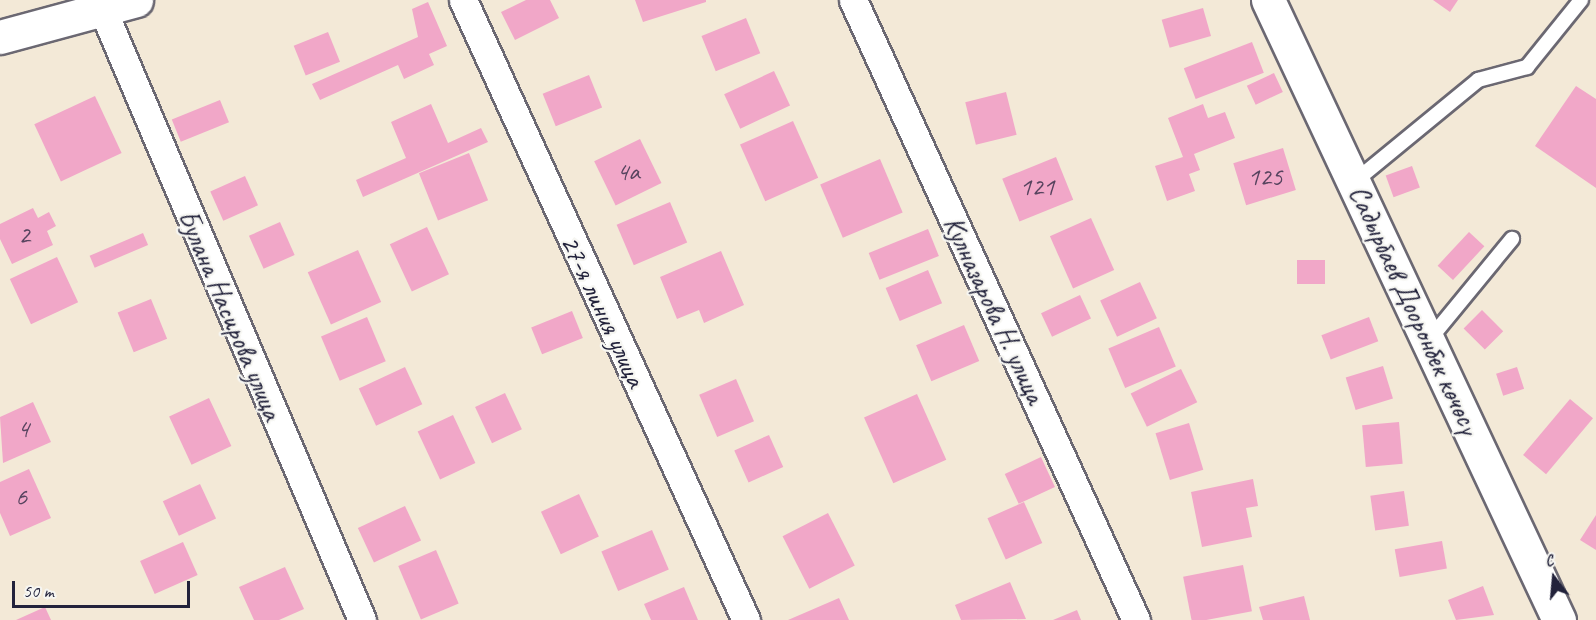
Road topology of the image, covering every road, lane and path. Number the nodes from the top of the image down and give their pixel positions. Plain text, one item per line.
1 (136, 0) edge
2 (463, 0) edge
3 (853, 0) edge
4 (1268, 0) edge
5 (1581, 0) edge
6 (102, 8) junction
7 (0, 37) edge
8 (1354, 182) junction
9 (1512, 239) dead end
10 (1429, 340) junction
11 (362, 620) edge
12 (746, 620) edge
13 (1136, 620) edge
14 (1559, 620) edge

1 - 6 main road
2 - 12 street, 27-я линия улица
3 - 13 street, Кулназарова Н. улица
4 - 8 main road, Садырбаев Дооронбек көчөсү
5 - 8 lane
6 - 7 main road
6 - 11 street, Булана Насирова улица
8 - 10 main road, Садырбаев Дооронбек көчөсү
9 - 10 lane
10 - 14 main road, Садырбаев Дооронбек көчөсү

